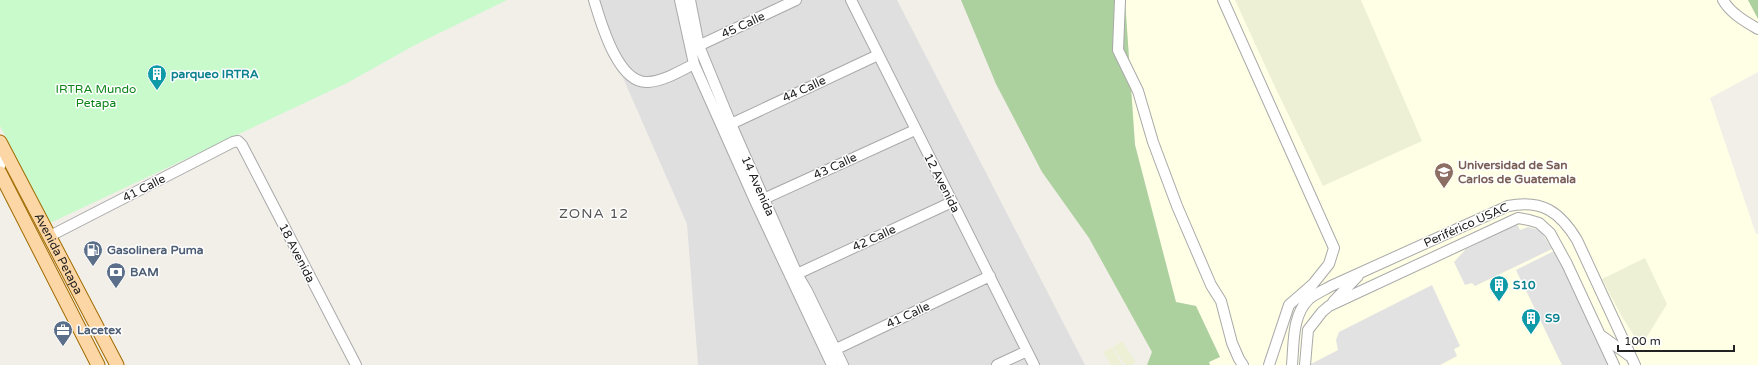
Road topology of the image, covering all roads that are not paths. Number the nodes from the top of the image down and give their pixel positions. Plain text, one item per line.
1 (594, 0) edge
2 (680, 0) edge
3 (690, 0) edge
4 (796, 0) edge
5 (851, 0) edge
6 (1120, 0) edge
7 (1223, 0) edge
8 (1723, 0) edge
9 (1758, 29) edge
10 (695, 47) junction
11 (878, 55) junction
12 (694, 64) junction
13 (730, 124) junction
14 (915, 130) junction
15 (238, 141) joint
16 (2, 146) edge
17 (0, 166) edge
18 (0, 173) edge
19 (760, 201) junction
20 (952, 202) junction
21 (50, 236) junction
22 (1406, 252) junction
23 (1444, 252) junction
24 (1362, 272) junction
25 (797, 274) junction
26 (990, 276) junction
27 (1329, 306) junction
28 (1599, 334) junction
29 (1026, 351) junction
30 (831, 352) junction
31 (1633, 361) edge
32 (98, 365) edge
33 (117, 365) edge
34 (356, 365) edge
35 (832, 365) edge
36 (843, 365) edge
37 (997, 365) edge
38 (1034, 365) edge
39 (1243, 365) edge
40 (1269, 365) edge
41 (1292, 365) edge
42 (1305, 365) edge
43 (1614, 365) edge

1 - 12 street
2 - 10 street, 14 Avenida
3 - 10 street, 14 Avenida
4 - 10 street, 45 Calle
5 - 11 street, 12 Avenida
6 - 39 street
7 - 40 street
8 - 9 street
10 - 12 street, 14 Avenida
10 - 13 street, 14 Avenida
11 - 13 street, 44 Calle
11 - 14 street, 12 Avenida
12 - 19 street, 14 Avenida
13 - 19 street, 14 Avenida
14 - 19 street, 43 Calle
14 - 20 street, 12 Avenida
15 - 21 street, 41 Calle
15 - 34 street, 18 Avenida
16 - 17 street
16 - 21 main road, Avenida Petapa
18 - 32 main road, Avenida Petapa
19 - 25 street, 14 Avenida
19 - 30 street, 14 Avenida
20 - 25 street, 42 Calle
20 - 26 street, 12 Avenida
21 - 33 main road, Avenida Petapa
22 - 23 street
22 - 24 street, Periférico USAC
22 - 31 street, Periférico USAC
23 - 27 street, Periférico USAC
23 - 28 street, Periférico USAC
24 - 27 street
24 - 41 street, Periférico USAC
25 - 30 street, 14 Avenida
26 - 29 street, 12 Avenida
26 - 30 street, 41 Calle
27 - 42 street, Periférico USAC
28 - 31 street
28 - 43 street, Periférico USAC
29 - 37 street
29 - 38 street, 12 Avenida
30 - 35 street, 14 Avenida
30 - 36 street, 14 Avenida

